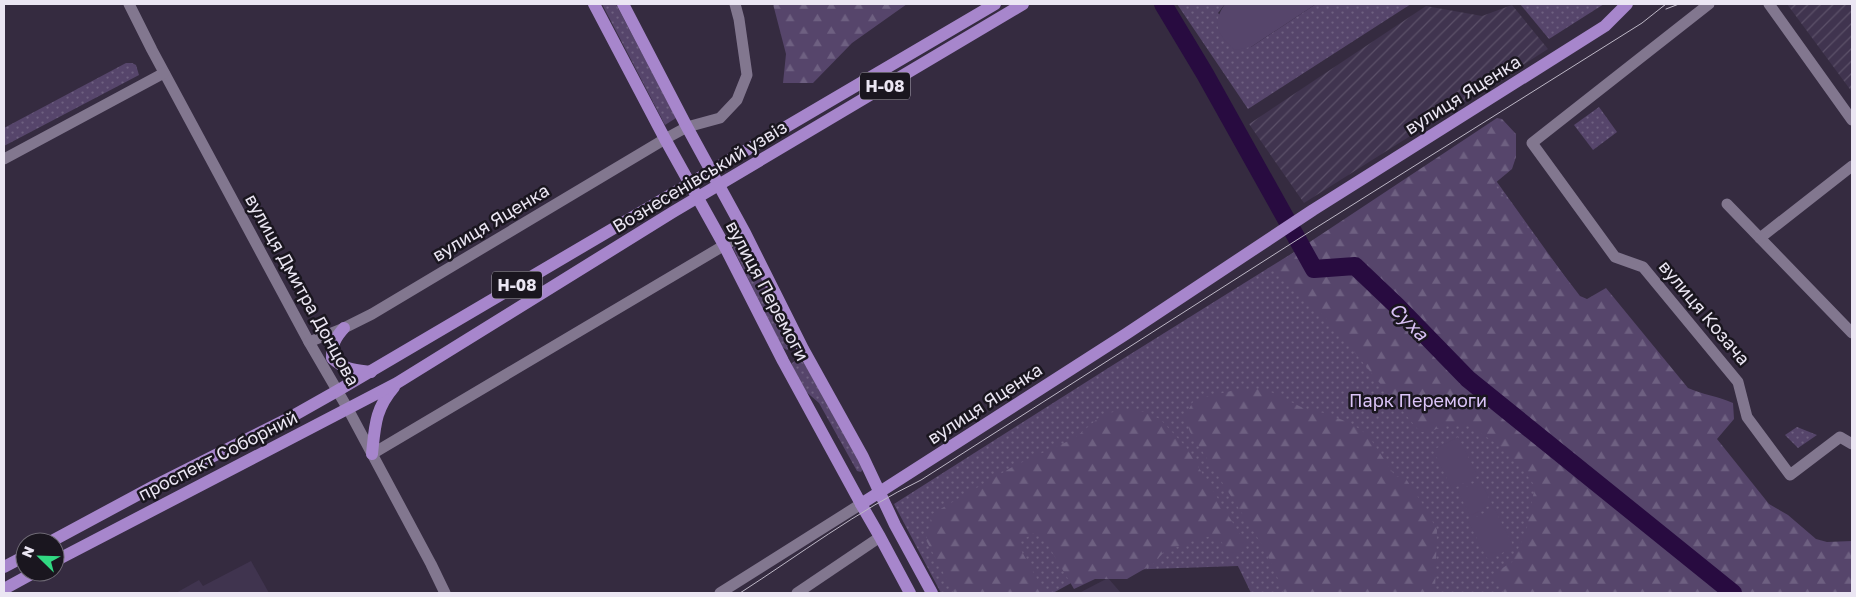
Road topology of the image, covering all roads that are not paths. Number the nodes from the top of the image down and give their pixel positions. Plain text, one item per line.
1 (129, 4) edge
2 (594, 4) edge
3 (623, 4) edge
4 (735, 4) edge
5 (995, 4) edge
6 (1023, 4) edge
7 (1627, 4) edge
8 (1709, 4) edge
9 (1769, 4) edge
10 (164, 73) junction
11 (1852, 120) edge
12 (687, 127) junction
13 (665, 139) junction
14 (4, 159) edge
15 (1852, 166) edge
16 (1727, 204) dead end
17 (745, 233) junction
18 (1760, 238) junction
19 (724, 245) junction
20 (344, 328) junction
21 (1852, 333) edge
22 (309, 342) junction
23 (803, 349) junction
24 (332, 358) junction
25 (783, 361) junction
26 (371, 372) junction
27 (397, 383) junction
28 (337, 391) junction
29 (348, 409) junction
30 (1852, 444) edge
31 (372, 454) junction
32 (880, 492) junction
33 (860, 504) junction
34 (65, 534) edge
35 (880, 537) junction
36 (65, 557) edge
37 (17, 582) edge
38 (4, 589) edge
39 (445, 593) edge
40 (720, 593) edge
41 (797, 593) edge
42 (910, 593) edge
43 (932, 593) edge

1 - 10 street, вулиця Дмитра Донцова
2 - 13 main road, вулиця Перемоги
3 - 12 main road, вулиця Перемоги
4 - 12 street, вулиця Яценка
5 - 26 main road, Вознесенівський узвіз / Н-08
6 - 27 main road, Вознесенівський узвіз / Н-08
7 - 32 main road, вулиця Яценка
8 - 30 street, вулиця Козача
9 - 11 street
10 - 14 street
10 - 22 street, вулиця Дмитра Донцова
12 - 13 street, вулиця Яценка
12 - 17 main road, вулиця Перемоги
13 - 19 main road, вулиця Перемоги
13 - 20 street, вулиця Яценка
15 - 18 street
16 - 18 street
17 - 19 street
17 - 23 main road, вулиця Перемоги
18 - 21 street
19 - 25 main road, вулиця Перемоги
19 - 31 street
20 - 22 street, вулиця Яценка
20 - 24 main road
22 - 24 street
22 - 28 street, вулиця Дмитра Донцова
23 - 25 main road
23 - 32 main road, вулиця Перемоги
24 - 26 main road
25 - 33 main road, вулиця Перемоги
26 - 28 main road, проспект Соборний / Н-08
27 - 29 main road, проспект Соборний / Н-08
27 - 31 main road
28 - 29 street, вулиця Дмитра Донцова
28 - 34 main road, проспект Соборний / Н-08
29 - 31 street, вулиця Дмитра Донцова
29 - 36 main road, проспект Соборний / Н-08
31 - 39 street, вулиця Дмитра Донцова
32 - 33 main road, вулиця Яценка
32 - 43 main road, вулиця Перемоги
33 - 35 main road, вулиця Перемоги
33 - 40 street, вулиця Яценка
35 - 41 street
35 - 42 main road, вулиця Перемоги
37 - 38 main road

